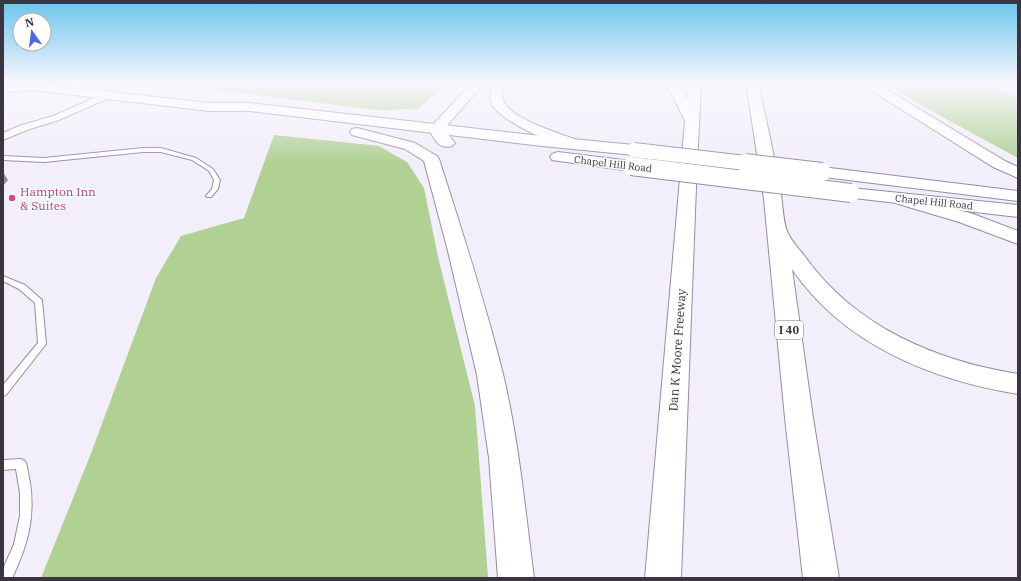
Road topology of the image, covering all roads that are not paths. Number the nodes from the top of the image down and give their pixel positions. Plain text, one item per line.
1 (56, 110) edge
2 (74, 110) edge
3 (217, 110) edge
4 (276, 110) edge
5 (453, 110) edge
6 (503, 110) edge
7 (687, 110) edge
8 (693, 110) edge
9 (758, 110) edge
10 (913, 110) edge
11 (692, 121) junction
12 (23, 128) junction
13 (436, 129) junction
14 (358, 132) junction
15 (3, 137) edge
16 (447, 143) junction
17 (575, 144) junction
18 (3, 158) edge
19 (633, 158) junction
20 (1018, 173) edge
21 (210, 196) dead end
22 (1018, 196) edge
23 (901, 199) junction
24 (1018, 212) edge
25 (778, 233) junction
26 (1018, 238) edge
27 (3, 278) edge
28 (1018, 384) edge
29 (3, 392) edge
30 (3, 465) edge
31 (5, 578) edge
32 (516, 578) edge
33 (663, 578) edge
34 (821, 578) edge

1 - 12 street
2 - 12 street
3 - 14 main road, Chapel Hill Road
4 - 13 main road, Chapel Hill Road
5 - 13 main road
6 - 17 main road
7 - 11 main road
8 - 11 main road, Dan K Moore Freeway
9 - 25 main road, I 40
10 - 20 main road
11 - 33 main road, Dan K Moore Freeway
12 - 15 street
13 - 16 main road
13 - 17 main road, Chapel Hill Road
14 - 16 main road, Chapel Hill Road
14 - 32 main road
16 - 19 main road, Chapel Hill Road
17 - 19 main road, Chapel Hill Road
18 - 21 lane
19 - 22 main road, Chapel Hill Road, bridge
19 - 23 main road, Chapel Hill Road, bridge
23 - 24 main road, Chapel Hill Road
23 - 26 main road
25 - 28 main road
25 - 34 main road, I 40
27 - 29 lane
30 - 31 lane

